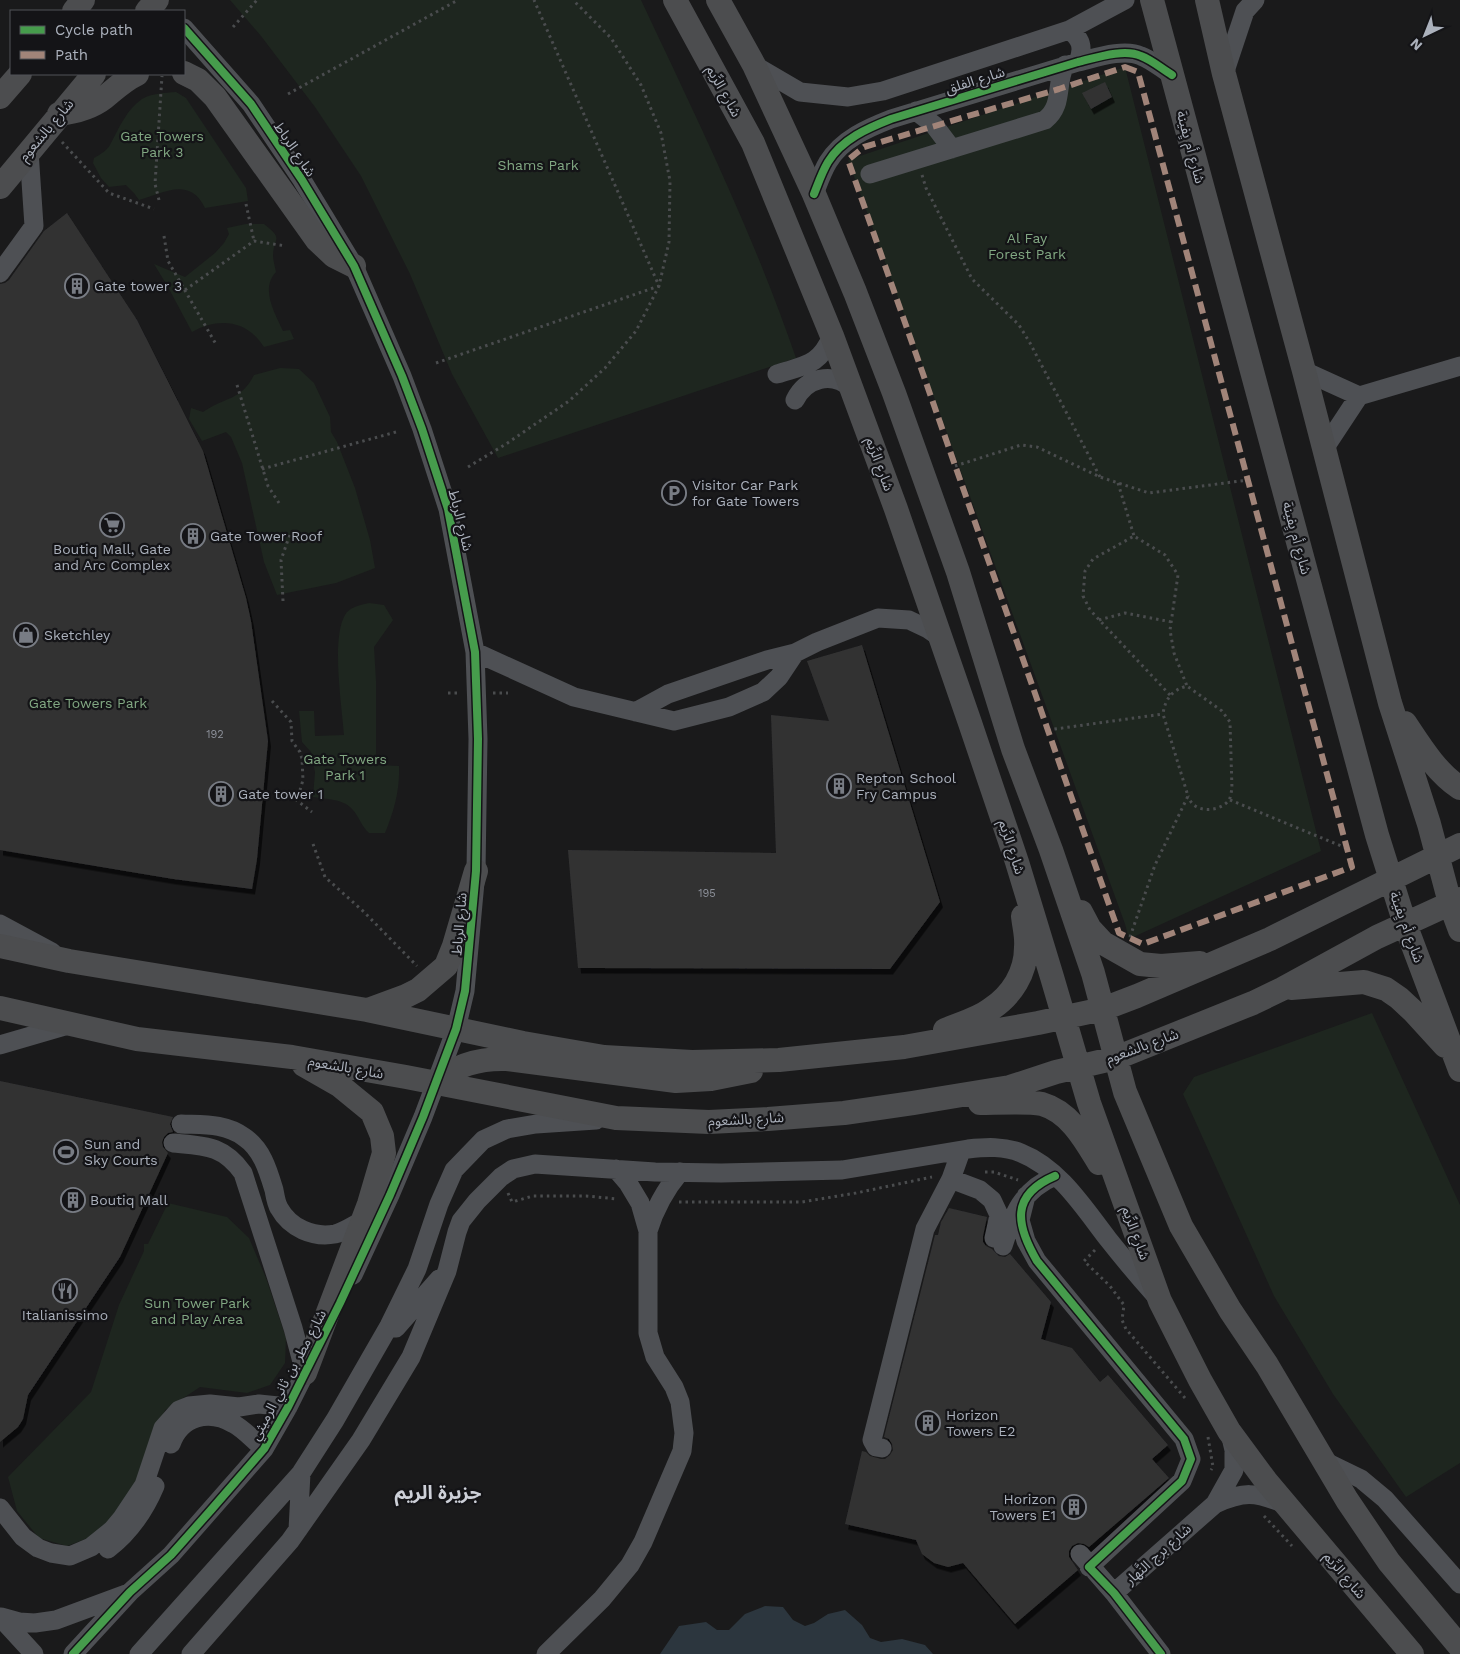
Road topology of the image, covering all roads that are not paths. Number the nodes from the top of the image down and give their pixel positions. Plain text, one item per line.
1 (83, 0) edge
2 (675, 0) edge
3 (718, 0) edge
4 (1124, 0) edge
5 (1152, 0) edge
6 (1206, 0) edge
7 (1255, 0) edge
8 (75, 10) edge
9 (185, 29) edge
10 (1069, 30) junction
11 (1072, 64) junction
12 (754, 65) junction
13 (1224, 74) junction
14 (19, 75) edge
15 (93, 75) edge
16 (135, 75) edge
17 (173, 75) edge
18 (1172, 75) junction
19 (883, 91) junction
20 (0, 98) edge
21 (916, 111) junction
22 (891, 119) junction
23 (53, 120) junction
24 (952, 149) junction
25 (28, 151) junction
26 (870, 174) dead end
27 (0, 187) edge
28 (814, 194) junction
29 (354, 266) junction
30 (0, 273) edge
31 (832, 336) junction
32 (1460, 366) edge
33 (1304, 371) junction
34 (777, 374) dead end
35 (851, 388) junction
36 (1359, 396) junction
37 (795, 400) dead end
38 (1324, 449) junction
39 (940, 638) junction
40 (475, 652) junction
41 (795, 652) junction
42 (1390, 703) junction
43 (635, 712) junction
44 (1460, 788) edge
45 (1460, 845) edge
46 (1051, 850) junction
47 (1439, 857) junction
48 (1017, 862) junction
49 (476, 871) junction
50 (1390, 879) junction
51 (1455, 901) edge
52 (0, 924) edge
53 (1405, 924) junction
54 (1460, 930) edge
55 (0, 946) edge
56 (69, 961) junction
57 (1220, 962) junction
58 (1282, 989) junction
59 (0, 1008) edge
60 (1102, 1009) junction
61 (367, 1010) junction
62 (1064, 1017) junction
63 (72, 1024) junction
64 (456, 1029) junction
65 (0, 1045) edge
66 (904, 1047) junction
67 (292, 1057) junction
68 (1116, 1058) junction
69 (779, 1060) junction
70 (1457, 1062) edge
71 (1077, 1067) junction
72 (434, 1083) junction
73 (913, 1103) junction
74 (616, 1118) junction
75 (181, 1124) dead end
76 (173, 1143) dead end
77 (961, 1151) junction
78 (616, 1169) junction
79 (680, 1172) junction
80 (952, 1176) junction
81 (1055, 1176) junction
82 (1030, 1193) junction
83 (1128, 1211) junction
84 (362, 1220) junction
85 (648, 1231) junction
86 (447, 1271) junction
87 (1160, 1301) junction
88 (368, 1362) junction
89 (305, 1373) junction
90 (288, 1407) junction
91 (1229, 1431) junction
92 (882, 1448) dead end
93 (264, 1449) junction
94 (1324, 1461) junction
95 (301, 1473) junction
96 (1214, 1504) junction
97 (1285, 1504) junction
98 (0, 1508) edge
99 (0, 1524) edge
100 (298, 1530) junction
101 (1460, 1584) edge
102 (130, 1592) junction
103 (1114, 1594) junction
104 (0, 1617) edge
105 (1460, 1647) edge
106 (34, 1654) edge
107 (73, 1654) edge
108 (139, 1654) edge
109 (191, 1654) edge
110 (546, 1654) edge
111 (1162, 1654) edge
112 (1412, 1654) edge

1 - 8 main road
2 - 31 main road, شارع الرِّيم
3 - 12 main road
4 - 10 street, شارع الفلق
5 - 18 main road, شارع أم يِفينة
6 - 13 main road
7 - 13 street
9 - 29 street, شارع الرباط
10 - 11 street
10 - 19 street, شارع الفلق
11 - 18 street, شارع الفلق
11 - 21 street, شارع الفلق
11 - 24 street
12 - 19 street, شارع الفلق
12 - 28 main road
13 - 33 main road
14 - 20 main road
15 - 23 main road, شارع بالشعوم
16 - 23 main road
17 - 29 main road
18 - 50 main road, شارع أم يِفينة
19 - 22 street
21 - 22 street, شارع الفلق
21 - 24 street
22 - 28 street, شارع الفلق
23 - 25 main road, شارع بالشعوم
24 - 26 street
25 - 27 main road, شارع بالشعوم
25 - 30 street
28 - 46 main road
29 - 40 street, شارع الرباط
31 - 34 street
31 - 35 main road, شارع الرِّيم
32 - 36 street
33 - 36 street
33 - 38 main road
35 - 37 street
35 - 39 main road, شارع الرِّيم
36 - 38 street
38 - 42 main road
39 - 41 street
39 - 48 main road, شارع الرِّيم
40 - 43 street
40 - 49 street, شارع الرباط
41 - 43 street
41 - 43 street
42 - 44 main road
42 - 47 main road
45 - 47 main road
46 - 57 main road
46 - 60 main road
47 - 50 main road
47 - 51 main road
48 - 62 main road, شارع الرِّيم
48 - 66 main road
49 - 61 main road
49 - 64 street, شارع الرباط
50 - 53 main road, شارع أم يِفينة
50 - 57 main road
51 - 53 main road, شارع بالشعوم
51 - 54 main road
52 - 56 street
53 - 58 main road, شارع بالشعوم
53 - 70 main road, شارع أم يِفينة
55 - 56 main road
56 - 61 main road
57 - 60 main road
58 - 68 main road, شارع بالشعوم
58 - 70 main road
59 - 63 main road, شارع بالشعوم
60 - 62 main road
60 - 68 main road
61 - 64 main road
62 - 66 main road
62 - 71 main road, شارع الرِّيم
63 - 65 street
63 - 67 main road, شارع بالشعوم
64 - 69 main road
64 - 72 street, شارع الرباط
66 - 69 main road
67 - 72 main road, شارع بالشعوم
67 - 84 main road
68 - 71 main road, شارع بالشعوم
68 - 94 main road
69 - 72 main road
71 - 73 main road, شارع بالشعوم
71 - 83 main road, شارع الرِّيم
72 - 74 main road, شارع بالشعوم
72 - 89 street, شارع مطر بن ثاني الرميثي
73 - 74 main road, شارع بالشعوم
73 - 83 main road
74 - 88 street
75 - 84 street
76 - 89 street
77 - 79 street
77 - 80 street
77 - 81 street
78 - 79 street
78 - 85 street
78 - 86 street
79 - 85 street
80 - 82 street
80 - 92 street
81 - 82 street
81 - 87 street
82 - 103 street
83 - 87 main road, شارع الرِّيم
84 - 89 main road
85 - 110 street
86 - 88 street
86 - 100 street
87 - 91 main road, شارع الرِّيم
88 - 95 street
89 - 90 street, شارع مطر بن ثاني الرميثي
90 - 93 street, شارع مطر بن ثاني الرميثي
90 - 98 street
91 - 96 street, شارع برج النَّهار
91 - 97 main road, شارع الرِّيم
93 - 99 street
93 - 102 street, شارع مطر بن ثاني الرميثي
94 - 101 street
94 - 105 main road
95 - 100 street
95 - 108 street
96 - 97 street, شارع برج النَّهار
96 - 103 street, شارع برج النَّهار
97 - 112 main road, شارع الرِّيم
100 - 109 street
102 - 104 street
102 - 107 street, شارع مطر بن ثاني الرميثي
103 - 111 street, شارع برج النَّهار
104 - 106 street

